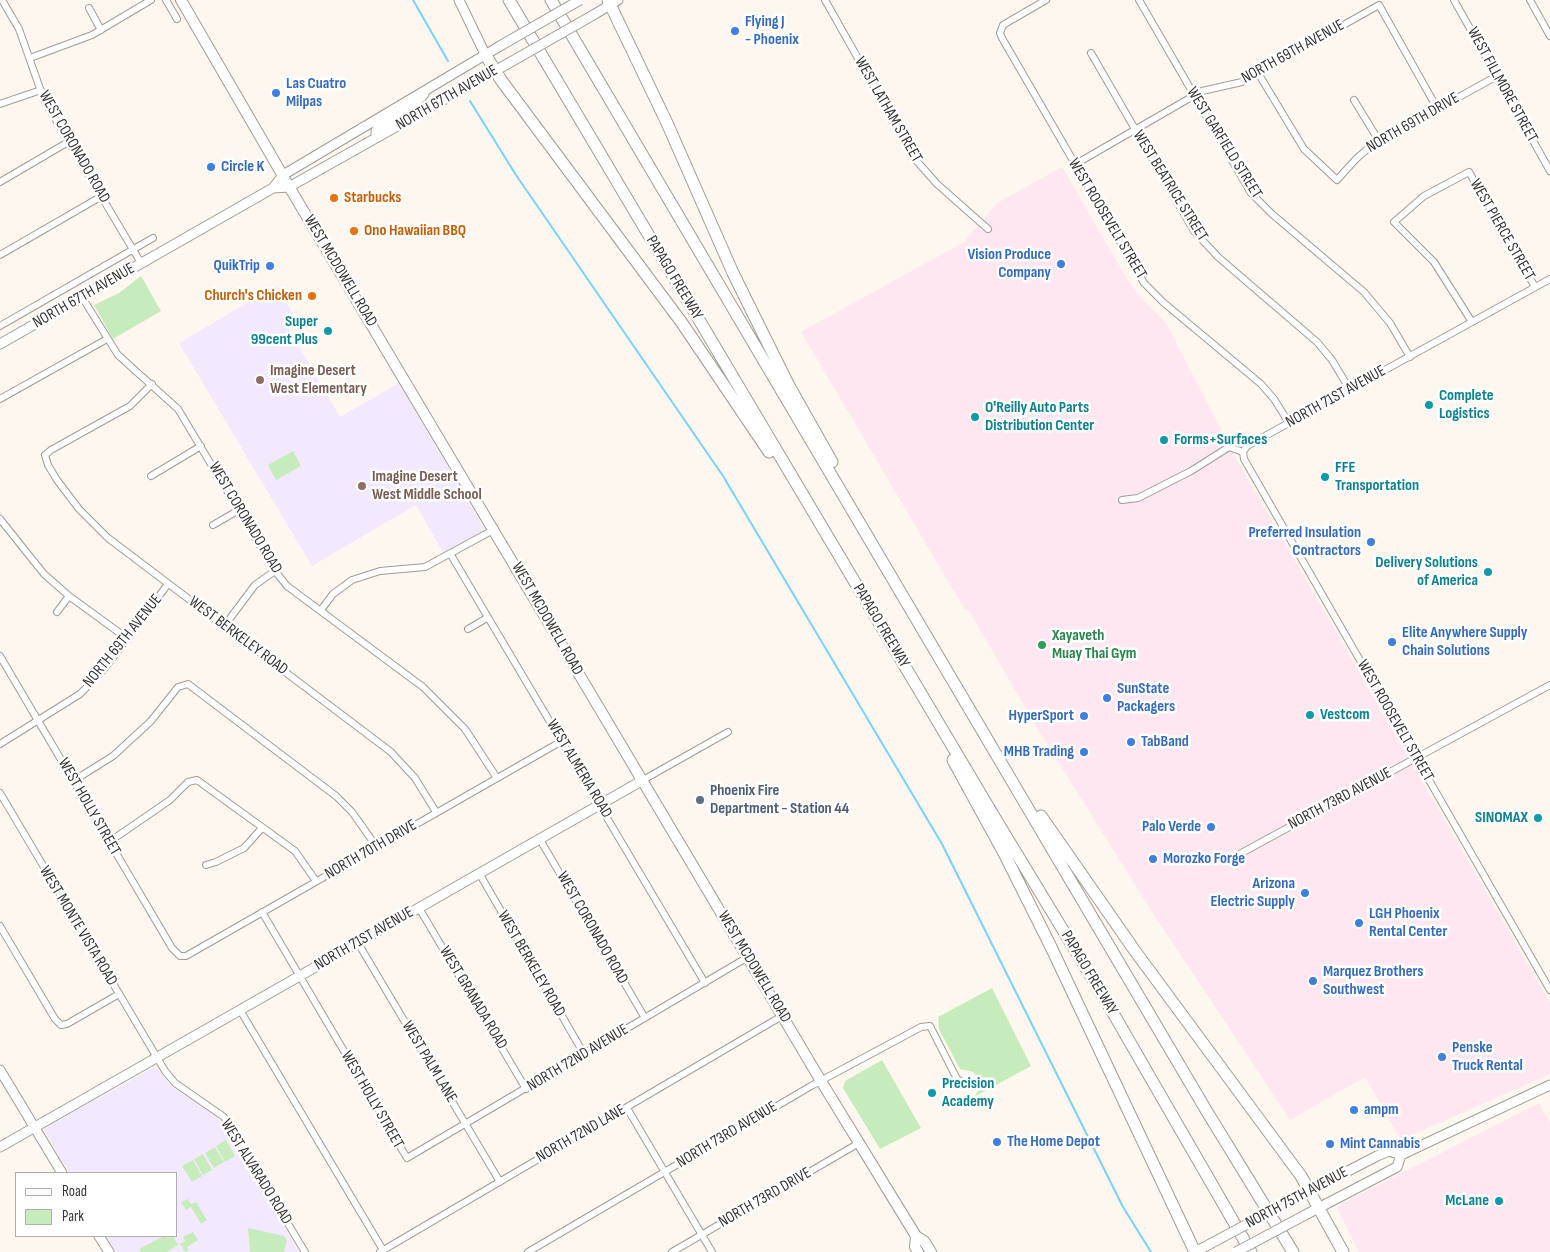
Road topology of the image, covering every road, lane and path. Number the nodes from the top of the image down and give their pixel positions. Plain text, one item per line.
1 (2, 0) edge
2 (151, 0) edge
3 (166, 0) edge
4 (181, 0) edge
5 (459, 0) edge
6 (509, 0) edge
7 (551, 0) edge
8 (580, 0) edge
9 (825, 0) edge
10 (1046, 0) edge
11 (1139, 0) edge
12 (1454, 0) edge
13 (1530, 0) edge
14 (612, 2) edge
15 (89, 8) dead end
16 (177, 19) dead end
17 (101, 30) junction
18 (1550, 36) edge
19 (483, 50) junction
20 (1091, 53) dead end
21 (30, 58) junction
22 (495, 71) junction
23 (1258, 73) junction
24 (1496, 76) junction
25 (432, 85) junction
26 (41, 90) junction
27 (1194, 96) junction
28 (1354, 100) dead end
29 (0, 104) edge
30 (1437, 108) junction
31 (1134, 130) junction
32 (376, 138) junction
33 (1378, 141) junction
34 (70, 142) junction
35 (1074, 165) junction
36 (1550, 171) edge
37 (283, 176) junction
38 (0, 182) edge
39 (289, 187) junction
40 (273, 188) junction
41 (102, 196) junction
42 (988, 229) dead end
43 (153, 238) dead end
44 (133, 250) junction
45 (0, 255) edge
46 (141, 263) junction
47 (1550, 279) edge
48 (1535, 287) junction
49 (82, 297) junction
50 (1472, 322) junction
51 (0, 326) edge
52 (107, 339) junction
53 (0, 344) edge
54 (1410, 356) junction
55 (152, 384) junction
56 (1350, 390) junction
57 (0, 399) edge
58 (1289, 423) junction
59 (201, 446) junction
60 (1243, 452) junction
61 (151, 476) dead end
62 (1122, 500) dead end
63 (239, 510) junction
64 (813, 512) junction
65 (0, 519) edge
66 (212, 525) dead end
67 (495, 529) junction
68 (451, 555) junction
69 (883, 564) junction
70 (275, 571) junction
71 (168, 584) junction
72 (70, 596) junction
73 (321, 610) junction
74 (57, 612) dead end
75 (487, 618) junction
76 (225, 625) junction
77 (468, 630) dead end
78 (128, 639) junction
79 (0, 656) edge
80 (911, 676) junction
81 (1550, 685) edge
82 (38, 721) junction
83 (979, 724) junction
84 (728, 732) dead end
85 (562, 740) junction
86 (0, 744) edge
87 (1416, 758) junction
88 (497, 778) junction
89 (643, 780) junction
90 (73, 781) junction
91 (0, 793) edge
92 (600, 804) junction
93 (436, 812) junction
94 (262, 828) junction
95 (539, 838) junction
96 (109, 842) junction
97 (376, 846) junction
98 (1236, 856) dead end
99 (206, 865) dead end
100 (479, 873) junction
101 (316, 881) junction
102 (419, 908) junction
103 (262, 912) junction
104 (0, 926) edge
105 (358, 943) junction
106 (180, 956) joint
107 (748, 957) junction
108 (300, 976) junction
109 (705, 983) junction
110 (1550, 990) edge
111 (119, 994) junction
112 (240, 1010) junction
113 (782, 1016) junction
114 (645, 1018) junction
115 (584, 1054) junction
116 (157, 1058) junction
117 (0, 1070) edge
118 (821, 1081) junction
119 (1550, 1085) edge
120 (968, 1086) dead end
121 (526, 1089) junction
122 (627, 1108) junction
123 (466, 1124) junction
124 (34, 1127) junction
125 (859, 1143) junction
126 (0, 1147) edge
127 (1401, 1155) junction
128 (406, 1158) joint
129 (61, 1172) edge
130 (665, 1172) junction
131 (500, 1182) junction
132 (1310, 1191) junction
133 (1320, 1208) junction
134 (702, 1234) junction
135 (916, 1236) junction
136 (100, 1237) edge
137 (381, 1251) edge
138 (109, 1252) edge
139 (305, 1252) edge
140 (528, 1252) edge
141 (672, 1252) edge
142 (712, 1252) edge
143 (918, 1252) edge
144 (931, 1252) edge
145 (1195, 1252) edge
146 (1236, 1252) edge
147 (1251, 1252) edge
148 (1293, 1252) edge
149 (1343, 1252) edge

1 - 21 street, WEST CORONADO ROAD
2 - 17 street
3 - 16 street
4 - 37 main road, WEST MCDOWELL ROAD
5 - 19 main road
6 - 64 highway, PAPAGO FREEWAY
7 - 69 highway, PAPAGO FREEWAY
8 - 19 main road, NORTH 67TH AVENUE, bridge
9 - 42 street, WEST LATHAM STREET
10 - 35 street, WEST ROOSEVELT STREET
11 - 27 street, WEST GARFIELD STREET
12 - 24 street, WEST FILLMORE STREET
13 - 18 street
14 - 22 main road, NORTH 67TH AVENUE, bridge
14 - 69 highway
15 - 17 street
17 - 21 street
19 - 22 highway
19 - 25 main road, NORTH 67TH AVENUE
20 - 31 street, WEST BEATRICE STREET
21 - 26 street, WEST CORONADO ROAD
22 - 32 main road, NORTH 67TH AVENUE
22 - 64 highway
23 - 27 street, NORTH 69TH AVENUE
23 - 30 street, NORTH 69TH AVENUE
23 - 33 street, NORTH 69TH DRIVE
24 - 30 street, NORTH 69TH DRIVE
24 - 36 street, WEST FILLMORE STREET
25 - 32 main road
25 - 37 main road, NORTH 67TH AVENUE
26 - 29 street
26 - 34 street, WEST CORONADO ROAD
27 - 31 street, NORTH 69TH AVENUE
27 - 54 street, WEST GARFIELD STREET
28 - 33 street
30 - 33 street, NORTH 69TH DRIVE
31 - 35 street, NORTH 69TH AVENUE
31 - 56 street, WEST BEATRICE STREET
32 - 39 main road, NORTH 67TH AVENUE
34 - 38 street
34 - 41 street, WEST CORONADO ROAD
35 - 58 street, WEST ROOSEVELT STREET
37 - 39 main road, WEST MCDOWELL ROAD
37 - 40 main road, NORTH 67TH AVENUE
39 - 40 main road, NORTH 67TH AVENUE
39 - 67 main road, WEST MCDOWELL ROAD
40 - 46 main road, NORTH 67TH AVENUE
41 - 44 street, WEST CORONADO ROAD
41 - 45 street
43 - 44 street, NORTH 67TH AVENUE
44 - 46 street, WEST CORONADO ROAD
44 - 51 street, NORTH 67TH AVENUE
46 - 49 main road, NORTH 67TH AVENUE
47 - 48 street, NORTH 71ST AVENUE
48 - 50 street, NORTH 71ST AVENUE
48 - 50 street, WEST PIERCE STREET
49 - 52 street, WEST CORONADO ROAD
49 - 53 main road, NORTH 67TH AVENUE
50 - 54 street, NORTH 71ST AVENUE
52 - 55 street, WEST CORONADO ROAD
52 - 57 street
54 - 56 street, NORTH 71ST AVENUE
55 - 59 street, WEST CORONADO ROAD
55 - 71 street, WEST BERKELEY ROAD
56 - 58 street, NORTH 71ST AVENUE
58 - 60 street, NORTH 71ST AVENUE
59 - 61 street
59 - 63 street, WEST CORONADO ROAD
60 - 62 street
60 - 87 street, WEST ROOSEVELT STREET
63 - 66 street
63 - 70 street, WEST CORONADO ROAD
64 - 80 highway, PAPAGO FREEWAY
65 - 72 street
67 - 68 street
67 - 89 main road, WEST MCDOWELL ROAD
68 - 73 street
68 - 75 street, WEST ALMERIA ROAD
69 - 83 highway, PAPAGO FREEWAY
70 - 73 street, WEST CORONADO ROAD
70 - 76 street
71 - 76 street, WEST BERKELEY ROAD
71 - 78 street, NORTH 69TH AVENUE
72 - 74 street
72 - 78 street
73 - 88 street, WEST CORONADO ROAD
75 - 77 street
75 - 85 street, WEST ALMERIA ROAD
76 - 93 street, WEST BERKELEY ROAD
78 - 82 street, NORTH 69TH AVENUE
79 - 82 street, WEST HOLLY STREET
80 - 145 highway
80 - 147 highway, PAPAGO FREEWAY
81 - 87 street, NORTH 73RD AVENUE
82 - 86 street, NORTH 69TH AVENUE
82 - 90 street, WEST HOLLY STREET
83 - 132 highway
83 - 148 highway, PAPAGO FREEWAY
84 - 89 street, NORTH 71ST AVENUE
85 - 88 street, NORTH 70TH DRIVE
85 - 92 street, WEST ALMERIA ROAD
87 - 98 street, NORTH 73RD AVENUE
87 - 110 street, WEST ROOSEVELT STREET
88 - 93 street, NORTH 70TH DRIVE
89 - 92 main road, NORTH 71ST AVENUE
89 - 107 main road, WEST MCDOWELL ROAD
90 - 96 street, WEST HOLLY STREET
90 - 97 street
91 - 111 street, WEST MONTE VISTA ROAD
92 - 95 main road, NORTH 71ST AVENUE
92 - 109 street, WEST ALMERIA ROAD
93 - 97 street, NORTH 70TH DRIVE
94 - 96 street
94 - 99 street
94 - 101 street
95 - 100 main road, NORTH 71ST AVENUE
95 - 114 street, WEST CORONADO ROAD
96 - 106 street, WEST HOLLY STREET
97 - 101 street, NORTH 70TH DRIVE
100 - 102 main road, NORTH 71ST AVENUE
100 - 115 street, WEST BERKELEY ROAD
101 - 103 street, NORTH 70TH DRIVE
102 - 105 main road, NORTH 71ST AVENUE
102 - 121 street, WEST GRANADA ROAD
103 - 106 street, NORTH 70TH DRIVE
103 - 108 street, WEST HOLLY STREET
104 - 111 street
105 - 108 main road, NORTH 71ST AVENUE
105 - 123 street, WEST PALM LANE
107 - 109 street, NORTH 72ND AVENUE
107 - 113 main road, WEST MCDOWELL ROAD
108 - 112 main road, NORTH 71ST AVENUE
108 - 128 street, WEST HOLLY STREET
109 - 114 street, NORTH 72ND AVENUE
111 - 116 street, WEST MONTE VISTA ROAD
112 - 116 main road, NORTH 71ST AVENUE
112 - 137 street
113 - 118 main road, WEST MCDOWELL ROAD
113 - 122 street, NORTH 72ND LANE
114 - 115 street, NORTH 72ND AVENUE
115 - 121 street, NORTH 72ND AVENUE
116 - 124 main road, NORTH 71ST AVENUE
116 - 139 street, WEST ALVARADO ROAD
117 - 124 main road
118 - 120 street, NORTH 73RD AVENUE
118 - 125 main road, WEST MCDOWELL ROAD
118 - 130 street, NORTH 73RD AVENUE
119 - 127 main road, NORTH 75TH AVENUE
121 - 123 street, NORTH 72ND AVENUE
122 - 130 street
122 - 131 street, NORTH 72ND LANE
123 - 128 street, NORTH 72ND AVENUE
123 - 131 street, WEST PALM LANE
124 - 126 main road, NORTH 71ST AVENUE
124 - 129 main road
125 - 134 street, NORTH 73RD DRIVE
125 - 135 main road, WEST MCDOWELL ROAD
127 - 132 main road, NORTH 75TH AVENUE
127 - 133 main road, NORTH 75TH AVENUE
130 - 134 street
130 - 140 street, NORTH 73RD AVENUE
131 - 137 street, NORTH 72ND LANE
132 - 133 highway
132 - 145 main road, NORTH 75TH AVENUE, bridge
133 - 146 main road, NORTH 75TH AVENUE, bridge
133 - 149 highway
134 - 141 street, NORTH 73RD DRIVE
134 - 142 street
135 - 143 main road, WEST MCDOWELL ROAD
135 - 144 main road, WEST MCDOWELL ROAD
136 - 138 main road

